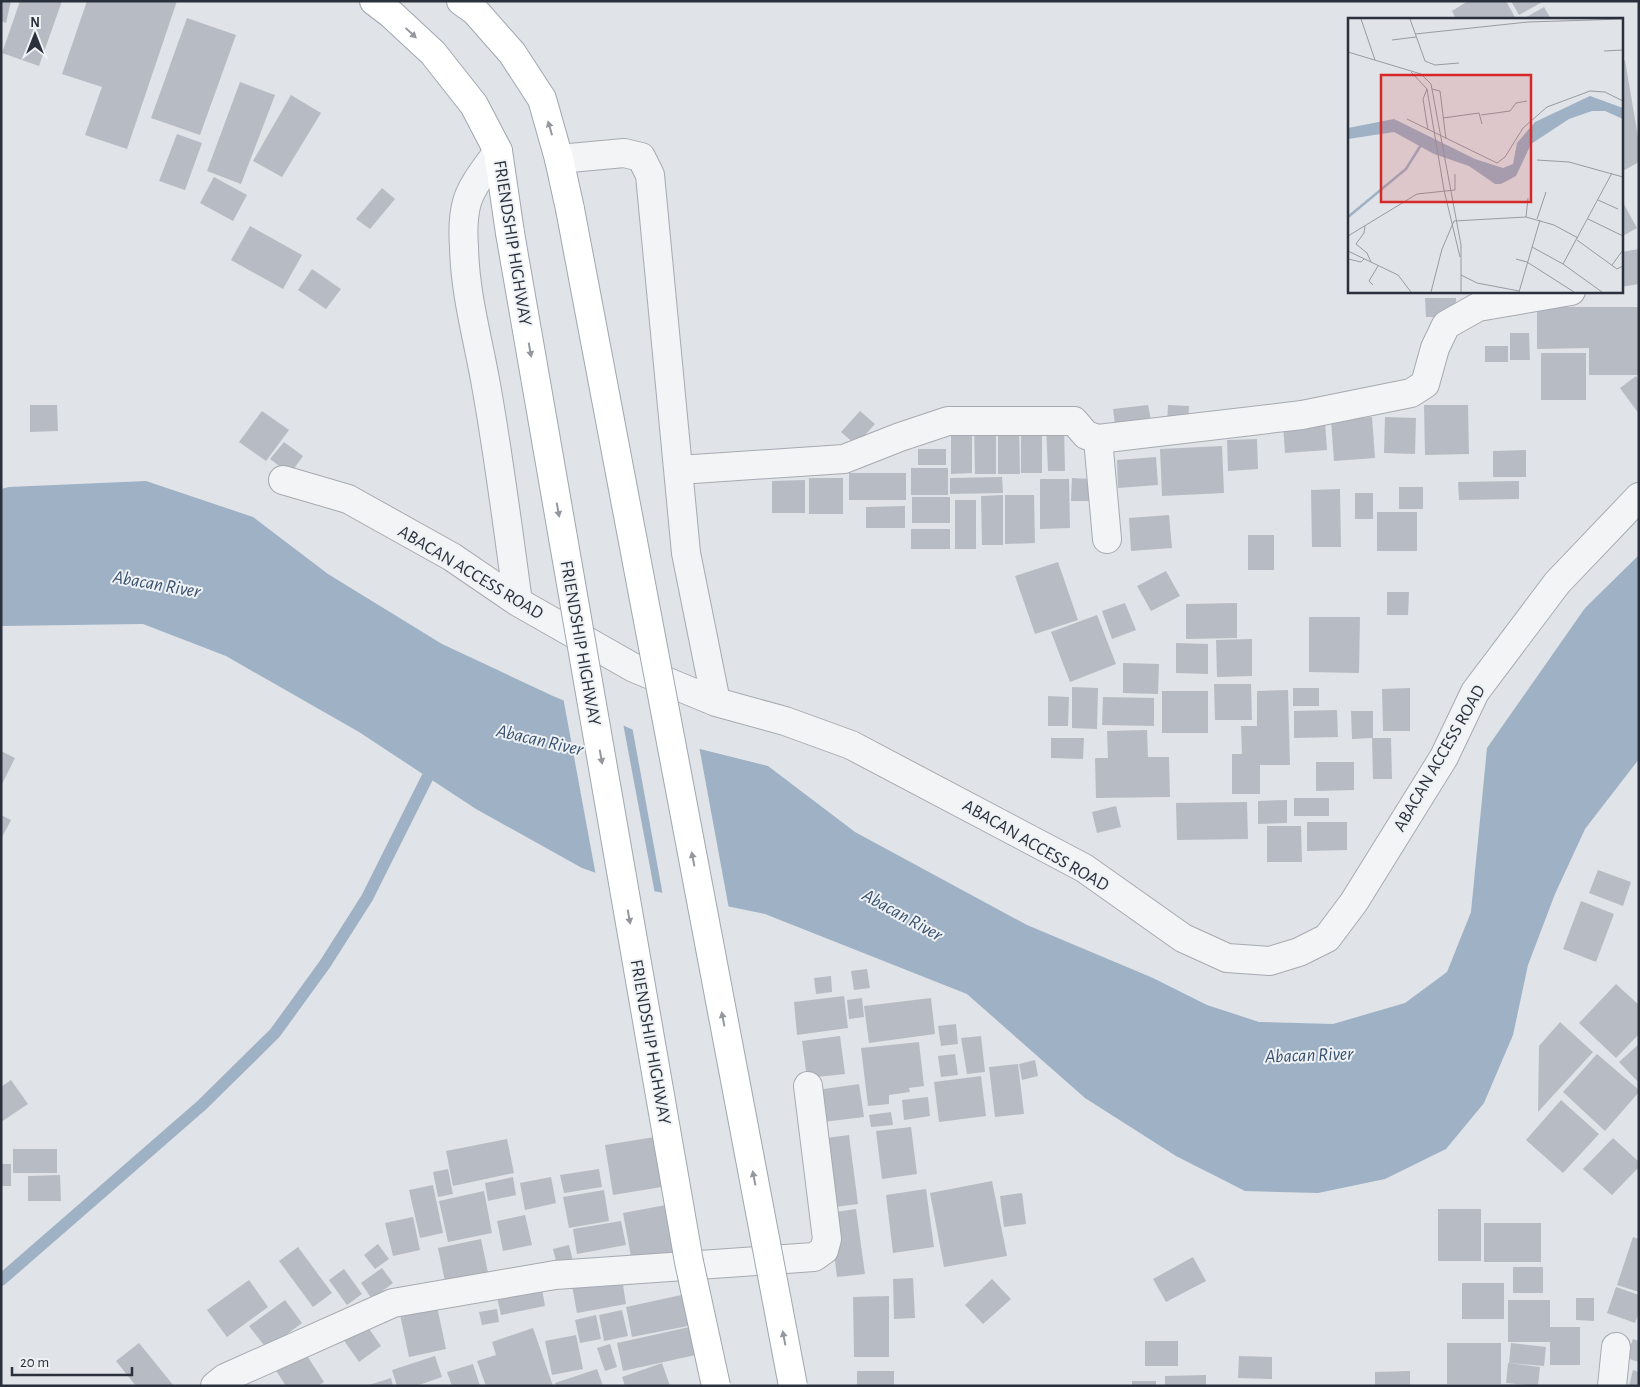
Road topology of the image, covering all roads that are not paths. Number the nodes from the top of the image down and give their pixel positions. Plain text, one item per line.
1 (374, 1) edge
2 (461, 1) edge
3 (498, 151) junction
4 (559, 159) junction
5 (1564, 292) edge
6 (1098, 439) junction
7 (679, 470) junction
8 (283, 480) dead end
9 (1639, 497) edge
10 (1106, 540) dead end
11 (518, 602) junction
12 (716, 702) junction
13 (808, 1086) dead end
14 (1616, 1347) dead end
15 (215, 1386) edge
16 (716, 1386) edge
17 (793, 1386) edge
18 (1612, 1386) edge

1 -> 3 main road, FRIENDSHIP HIGHWAY
4 -> 2 main road
3 - 11 street
3 -> 16 main road, FRIENDSHIP HIGHWAY, bridge
4 - 7 street
17 -> 4 main road, bridge
5 - 6 street
6 - 7 street
6 - 10 street
7 - 12 street
8 - 11 street, ABACAN ACCESS ROAD
9 - 12 street, ABACAN ACCESS ROAD
11 - 12 street, ABACAN ACCESS ROAD
13 - 15 street
14 - 18 street

